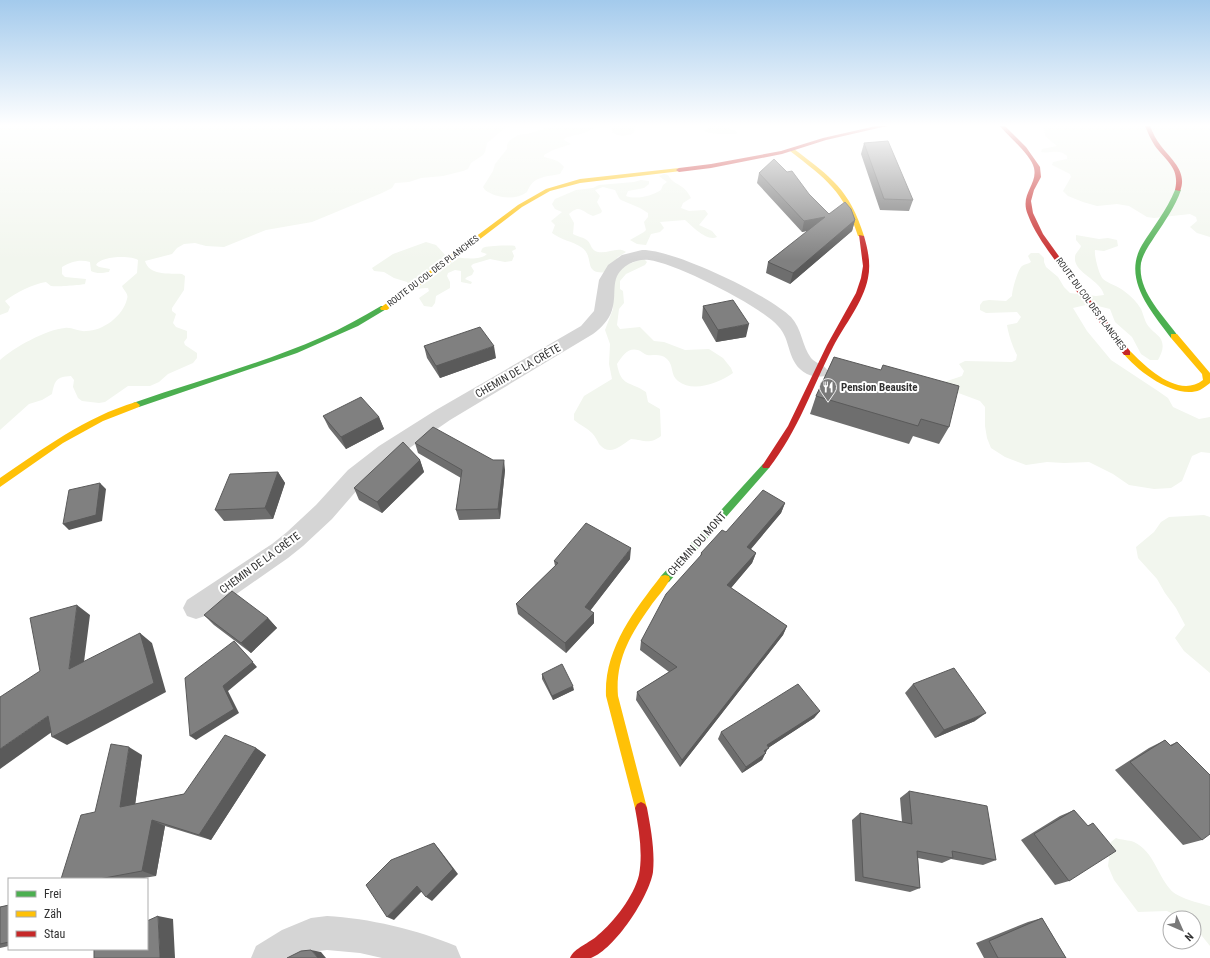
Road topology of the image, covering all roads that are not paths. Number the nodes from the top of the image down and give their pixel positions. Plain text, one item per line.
1 (678, 171) edge
2 (820, 171) edge
3 (1038, 171) edge
4 (1178, 171) edge
5 (818, 371) junction
6 (0, 483) edge
7 (196, 608) dead end
8 (268, 958) edge
9 (444, 958) edge
10 (577, 958) edge

1 - 6 street, ROUTE DU COL DES PLANCHES
2 - 5 street, CHEMIN DU MONT
3 - 4 street, ROUTE DU COL DES PLANCHES
5 - 7 street, CHEMIN DE LA CRÊTE
5 - 10 street, CHEMIN DU MONT
8 - 9 street

